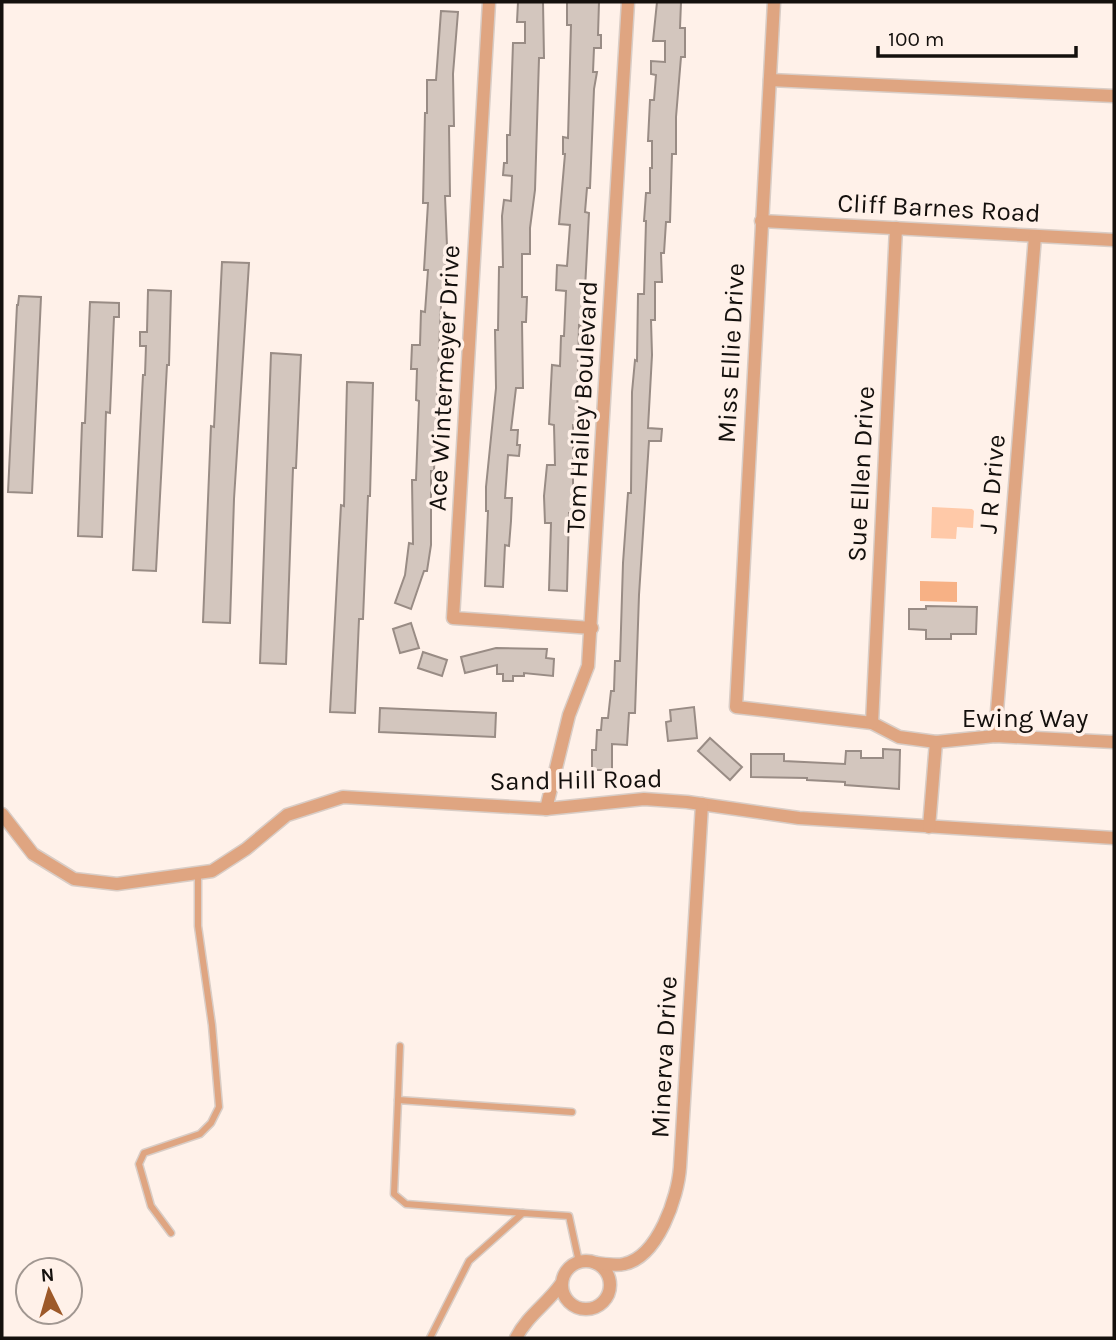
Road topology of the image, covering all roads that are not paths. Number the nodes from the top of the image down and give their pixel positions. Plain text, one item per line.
1 (489, 2) edge
2 (628, 2) edge
3 (774, 2) edge
4 (770, 80) junction
5 (1114, 96) edge
6 (761, 221) junction
7 (896, 228) junction
8 (1035, 236) junction
9 (1114, 240) edge
10 (592, 628) junction
11 (736, 707) joint
12 (872, 723) junction
13 (995, 736) junction
14 (936, 742) junction
15 (1114, 742) edge
16 (702, 804) junction
17 (546, 808) junction
18 (2, 814) edge
19 (929, 827) junction
20 (1114, 838) edge
21 (198, 873) junction
22 (400, 1046) dead end
23 (398, 1100) junction
24 (572, 1112) dead end
25 (523, 1213) junction
26 (171, 1233) dead end
27 (579, 1262) junction
28 (596, 1263) junction
29 (625, 1264) junction
30 (610, 1282) junction
31 (562, 1284) junction
32 (572, 1305) junction
33 (543, 1307) junction
34 (430, 1338) edge
35 (516, 1338) edge

1 - 10 street, Ace Wintermeyer Drive
2 - 10 street, Tom Hailey Boulevard
3 - 4 street, Miss Ellie Drive
4 - 5 street
4 - 6 street, Miss Ellie Drive
6 - 7 street, Cliff Barnes Road
6 - 11 street, Miss Ellie Drive
7 - 8 street, Cliff Barnes Road
7 - 12 street, Sue Ellen Drive
8 - 9 street, Cliff Barnes Road
8 - 13 street, J R Drive
10 - 17 street, Tom Hailey Boulevard
11 - 12 street, Ewing Way
12 - 14 street, Ewing Way
13 - 14 street, Ewing Way
13 - 15 street, Ewing Way
14 - 19 street, Ewing Way
16 - 17 street, Sand Hill Road
16 - 19 street, Sand Hill Road
16 - 29 street, Minerva Drive
17 - 21 street, Sand Hill Road
18 - 21 street, Sand Hill Road
19 - 20 street, Sand Hill Road
21 - 26 lane
22 - 23 lane
23 - 24 lane
23 - 25 lane
25 - 27 lane
25 - 34 lane
27 - 28 street
27 - 31 street
28 - 29 street
28 - 30 street
29 - 30 street, Minerva Drive
30 - 32 street
31 - 32 street
31 - 33 street
32 - 33 street
33 - 35 street

